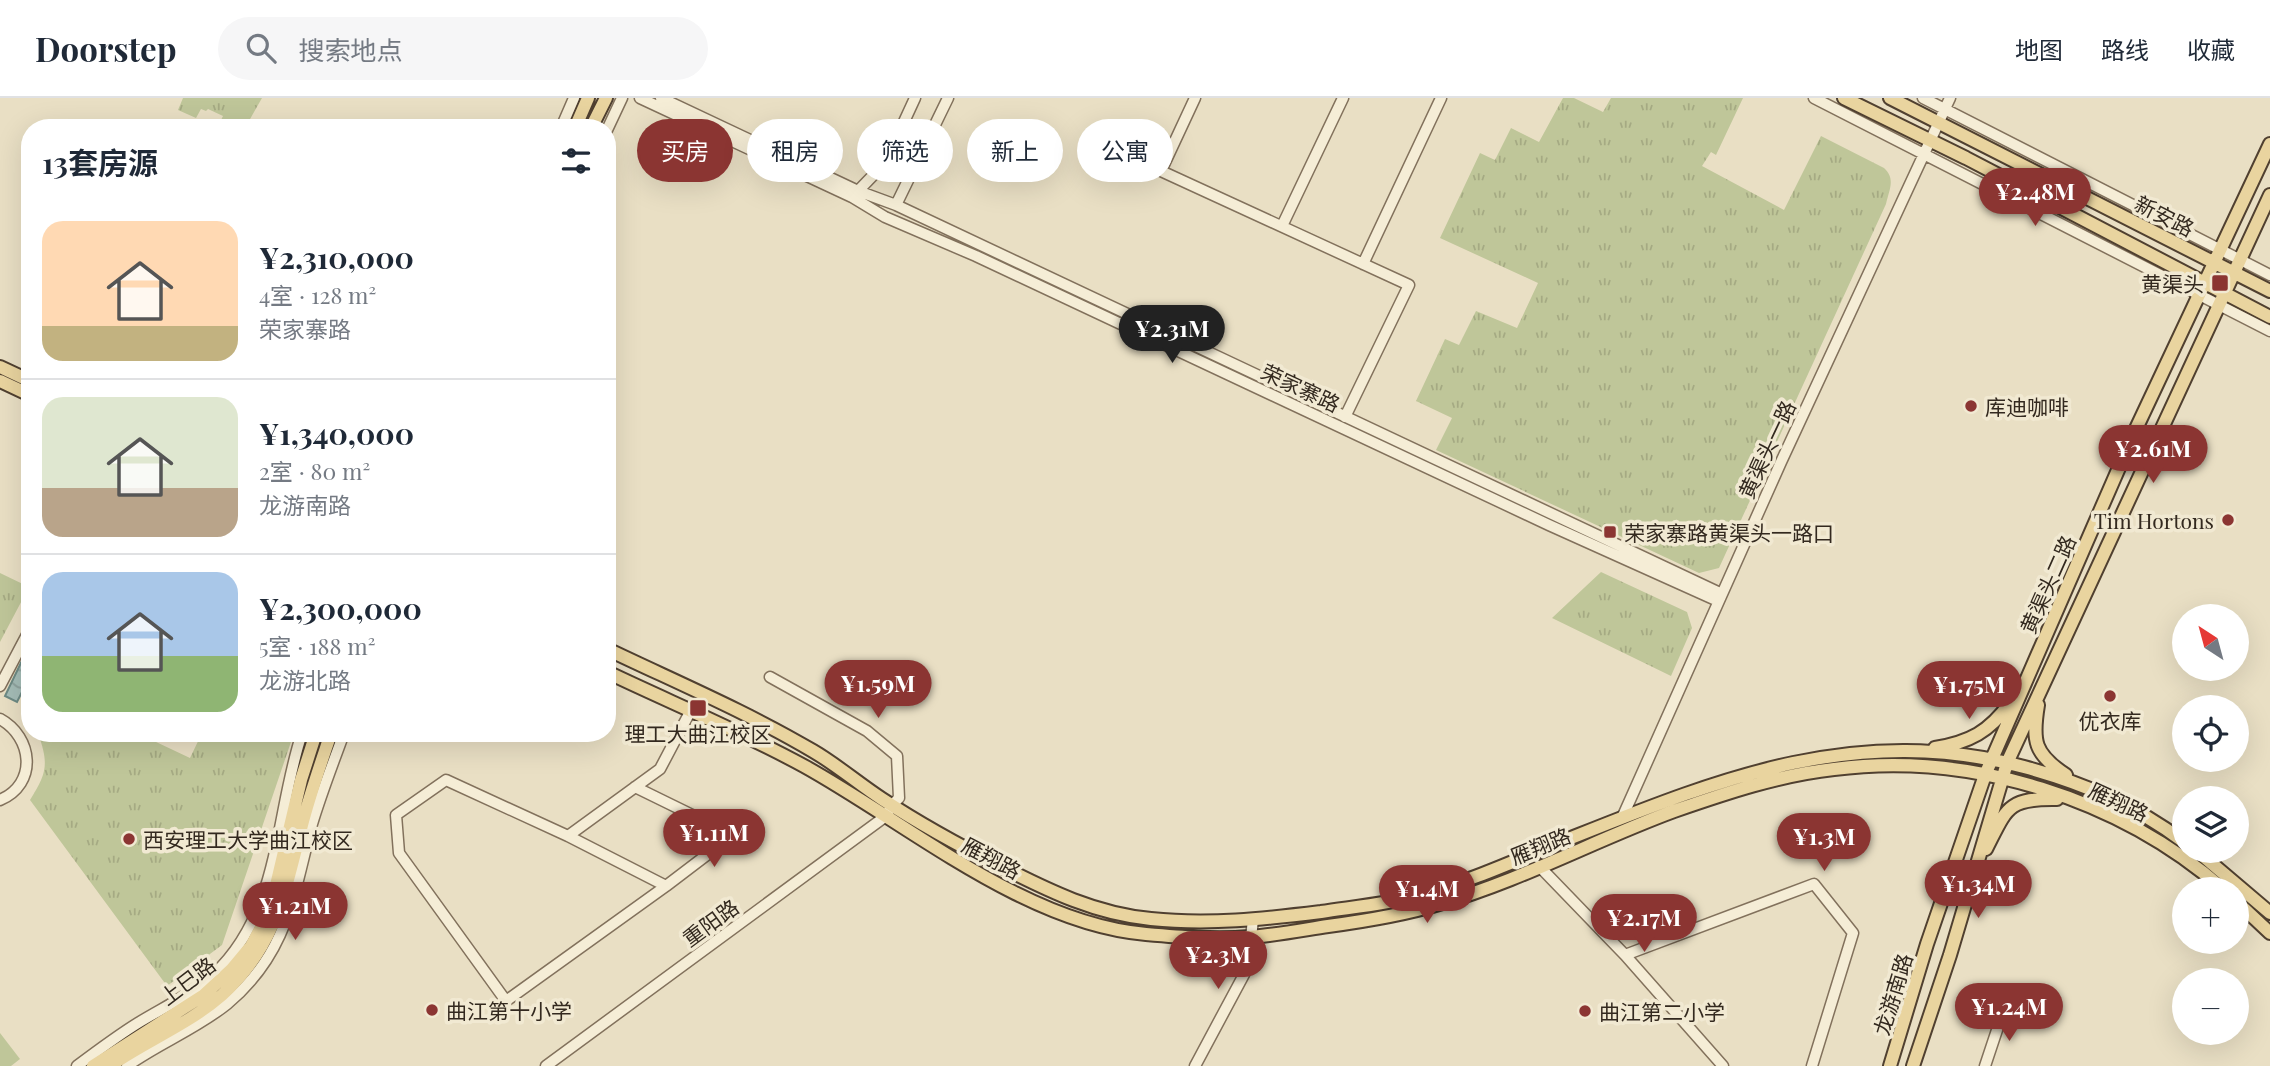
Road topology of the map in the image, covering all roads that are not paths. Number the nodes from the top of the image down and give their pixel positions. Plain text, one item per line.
1 (574, 98) edge
2 (588, 98) edge
3 (606, 98) edge
4 (622, 98) edge
5 (640, 98) edge
6 (661, 98) edge
7 (915, 98) edge
8 (948, 98) edge
9 (1195, 98) edge
10 (1343, 98) edge
11 (1441, 98) edge
12 (1814, 98) edge
13 (1844, 98) edge
14 (1890, 98) edge
15 (1923, 98) edge
16 (1950, 98) edge
17 (1945, 109) junction
18 (565, 119) edge
19 (579, 119) edge
20 (596, 119) edge
21 (612, 119) edge
22 (1938, 124) junction
23 (2270, 144) edge
24 (1927, 148) junction
25 (858, 191) junction
26 (2270, 195) edge
27 (896, 205) junction
28 (1282, 226) junction
29 (2217, 256) junction
30 (2241, 260) junction
31 (1363, 264) junction
32 (2235, 273) junction
33 (2270, 275) edge
34 (2201, 289) junction
35 (2270, 291) edge
36 (2220, 299) junction
37 (2270, 317) edge
38 (2270, 331) edge
39 (0, 367) edge
40 (21, 377) edge
41 (0, 381) edge
42 (21, 391) edge
43 (1345, 416) junction
44 (1720, 597) junction
45 (21, 646) edge
46 (616, 653) edge
47 (616, 676) edge
48 (770, 677) dead end
49 (0, 686) edge
50 (2023, 686) junction
51 (2042, 687) junction
52 (690, 712) junction
53 (0, 719) edge
54 (21, 738) edge
55 (23, 742) edge
56 (299, 742) edge
57 (313, 742) edge
58 (328, 742) edge
59 (341, 742) edge
60 (1913, 752) junction
61 (1991, 760) junction
62 (2007, 763) junction
63 (1985, 775) junction
64 (2002, 779) junction
65 (2084, 786) junction
66 (635, 787) junction
67 (2067, 799) junction
68 (0, 800) edge
69 (889, 811) junction
70 (1622, 818) junction
71 (2172, 834) edge
72 (568, 836) junction
73 (1979, 862) junction
74 (2211, 863) edge
75 (1539, 866) junction
76 (2209, 877) edge
77 (666, 886) junction
78 (2249, 913) edge
79 (2270, 913) edge
80 (1253, 919) junction
81 (2270, 933) edge
82 (1252, 937) junction
83 (1625, 955) junction
84 (2003, 1012) dead end
85 (77, 1066) edge
86 (93, 1066) edge
87 (110, 1066) edge
88 (127, 1066) edge
89 (546, 1066) edge
90 (1195, 1066) edge
91 (1723, 1066) edge
92 (1812, 1066) edge
93 (1890, 1066) edge
94 (1913, 1066) edge
95 (1985, 1066) edge

1 - 18 street
2 - 19 main road
3 - 20 main road
4 - 21 street
5 - 44 street, 荣家寨路
6 - 25 street, 荣家寨路
7 - 25 street
8 - 27 street
9 - 28 street
10 - 28 street
11 - 31 street
12 - 24 street
13 - 24 main road, 新安路
14 - 22 main road, 新安路
15 - 17 street
16 - 17 street, 黄渠头一路
17 - 22 street, 黄渠头一路
17 - 29 street
22 - 24 street, 黄渠头一路
22 - 29 main road, 新安路
23 - 29 main road, 黄渠头二路
24 - 34 main road, 新安路
24 - 44 street, 黄渠头一路
25 - 27 street, 荣家寨路
26 - 30 main road, 黄渠头二路
27 - 43 street, 荣家寨路
28 - 31 street
29 - 30 street
29 - 32 main road, 新安路
29 - 34 main road, 黄渠头二路
30 - 32 main road, 黄渠头二路
30 - 33 street
31 - 43 street
32 - 35 main road, 新安路
32 - 36 main road, 黄渠头二路
34 - 36 main road, 新安路
34 - 50 main road, 黄渠头二路
36 - 37 main road, 新安路
36 - 38 street
36 - 51 main road, 黄渠头二路
39 - 40 main road
41 - 42 main road
43 - 44 street, 荣家寨路
44 - 70 street, 黄渠头一路
45 - 49 street
46 - 69 main road, 雁翔路
47 - 52 main road, 雁翔路
48 - 69 street
50 - 60 main road
50 - 61 main road, 黄渠头二路
51 - 62 main road, 黄渠头二路
51 - 65 main road
52 - 66 street
52 - 69 main road, 雁翔路
53 - 54 street
55 - 68 street
56 - 85 street
57 - 86 main road, 上巳路
58 - 87 main road, 上巳路
59 - 88 street
60 - 61 main road, 雁翔路
60 - 70 main road, 雁翔路
61 - 62 main road, 雁翔路
61 - 63 main road, 黄渠头二路
62 - 64 main road, 龙游南路
62 - 65 main road, 雁翔路
63 - 64 main road, 雁翔路
63 - 75 main road, 雁翔路
63 - 93 main road, 龙游南路
64 - 67 main road, 雁翔路
64 - 73 main road, 龙游南路
65 - 71 main road, 雁翔路
66 - 72 street
66 - 77 street
67 - 73 main road
67 - 76 main road, 雁翔路
69 - 80 main road, 雁翔路
69 - 82 main road, 雁翔路
69 - 89 street, 重阳路
70 - 80 main road, 雁翔路
72 - 77 street
72 - 77 street
73 - 94 main road, 龙游南路
74 - 79 main road
75 - 82 main road, 雁翔路
75 - 83 street
78 - 81 main road
80 - 82 street
82 - 90 street
83 - 91 street
83 - 92 street
84 - 95 street

